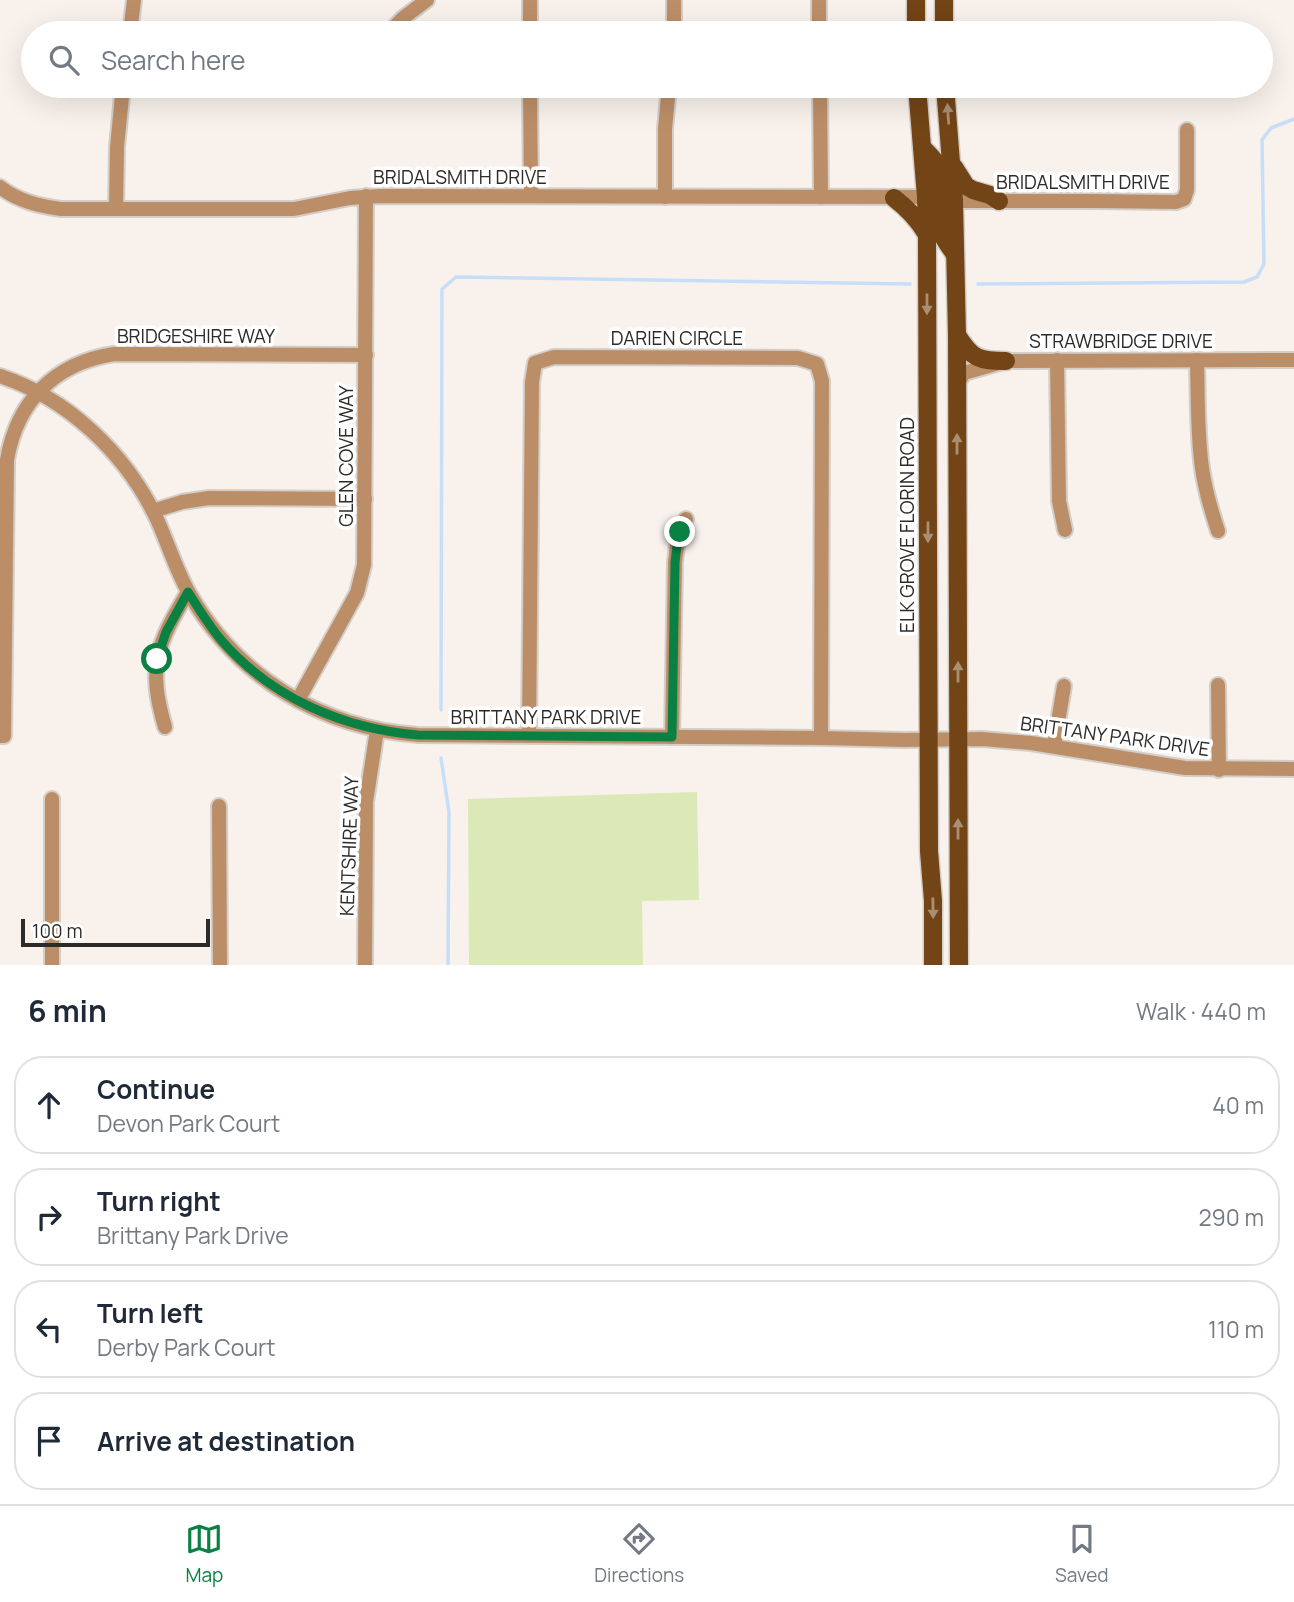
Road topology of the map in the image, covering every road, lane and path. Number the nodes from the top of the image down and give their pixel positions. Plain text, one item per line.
1 (134, 0) edge
2 (427, 0) edge
3 (530, 0) edge
4 (674, 0) edge
5 (819, 0) edge
6 (916, 0) edge
7 (944, 0) edge
8 (131, 21) edge
9 (400, 21) edge
10 (530, 21) edge
11 (674, 21) edge
12 (819, 21) edge
13 (916, 21) edge
14 (944, 21) edge
15 (122, 98) edge
16 (530, 98) edge
17 (668, 98) edge
18 (820, 98) edge
19 (918, 98) edge
20 (947, 98) edge
21 (1187, 130) dead end
22 (922, 148) junction
23 (951, 164) junction
24 (0, 187) edge
25 (366, 196) junction
26 (531, 196) junction
27 (665, 197) junction
28 (821, 197) junction
29 (926, 197) junction
30 (894, 198) junction
31 (954, 201) junction
32 (999, 201) junction
33 (116, 209) junction
34 (927, 236) junction
35 (956, 256) junction
36 (957, 335) junction
37 (366, 355) junction
38 (1057, 360) junction
39 (1197, 360) junction
40 (1294, 360) edge
41 (1006, 361) junction
42 (0, 376) edge
43 (956, 386) junction
44 (38, 393) junction
45 (365, 499) junction
46 (153, 511) junction
47 (686, 519) dead end
48 (1065, 530) dead end
49 (1218, 531) dead end
50 (188, 592) junction
51 (1218, 685) dead end
52 (1063, 687) dead end
53 (298, 700) junction
54 (165, 727) dead end
55 (377, 730) junction
56 (0, 736) edge
57 (528, 736) junction
58 (672, 737) junction
59 (821, 738) junction
60 (929, 740) junction
61 (957, 740) junction
62 (1054, 746) junction
63 (1294, 769) edge
64 (1219, 770) junction
65 (52, 799) dead end
66 (219, 806) dead end
67 (52, 965) edge
68 (220, 965) edge
69 (365, 965) edge
70 (933, 965) edge
71 (959, 965) edge

1 - 8 street
2 - 9 street
3 - 10 street
4 - 11 street
5 - 12 street
6 - 13 main road
7 - 14 main road
15 - 33 street
16 - 26 street
17 - 27 street
18 - 28 street
19 - 22 main road, ELK GROVE FLORIN ROAD
23 -> 20 main road
21 - 32 street, BRIDALSMITH DRIVE
22 - 29 main road, ELK GROVE FLORIN ROAD
22 - 31 main road
23 - 31 main road
23 - 32 main road
24 - 33 street, BRIDALSMITH DRIVE
25 - 26 street, BRIDALSMITH DRIVE
25 - 33 street, BRIDALSMITH DRIVE
25 - 37 street, GLEN COVE WAY
26 - 27 street, BRIDALSMITH DRIVE
27 - 28 street, BRIDALSMITH DRIVE
28 - 30 street, BRIDALSMITH DRIVE
29 - 30 street, BRIDALSMITH DRIVE
29 - 34 main road, ELK GROVE FLORIN ROAD
29 - 35 main road
30 - 34 main road
31 - 32 street, BRIDALSMITH DRIVE
31 - 35 main road
34 -> 60 main road, ELK GROVE FLORIN ROAD
35 - 36 main road
36 - 41 main road
36 - 43 main road
37 - 44 street, BRIDGESHIRE WAY
37 - 45 street, GLEN COVE WAY
38 - 39 street, STRAWBRIDGE DRIVE
38 - 41 street, STRAWBRIDGE DRIVE
38 - 48 street
39 - 40 street, STRAWBRIDGE DRIVE
39 - 49 street
41 - 43 street, STRAWBRIDGE DRIVE
42 - 44 street, BRITTANY PARK DRIVE
61 -> 43 main road
44 - 46 street, BRITTANY PARK DRIVE
44 - 56 street, BRIDGESHIRE WAY
45 - 46 street
45 - 53 street, GLEN COVE WAY
46 - 50 street, BRITTANY PARK DRIVE
47 - 58 street
50 - 53 street, BRITTANY PARK DRIVE
50 - 54 street
51 - 64 street
52 - 62 street
53 - 55 street, BRITTANY PARK DRIVE
55 - 57 street, BRITTANY PARK DRIVE
55 - 69 street, KENTSHIRE WAY
57 - 58 street, BRITTANY PARK DRIVE
57 - 59 street, DARIEN CIRCLE
58 - 59 street, BRITTANY PARK DRIVE
59 - 60 street, BRITTANY PARK DRIVE
60 - 61 street, BRITTANY PARK DRIVE
60 -> 70 main road, ELK GROVE FLORIN ROAD
61 - 62 street, BRITTANY PARK DRIVE
71 -> 61 main road
62 - 64 street, BRITTANY PARK DRIVE
63 - 64 street, BRITTANY PARK DRIVE
65 - 67 street
66 - 68 street

